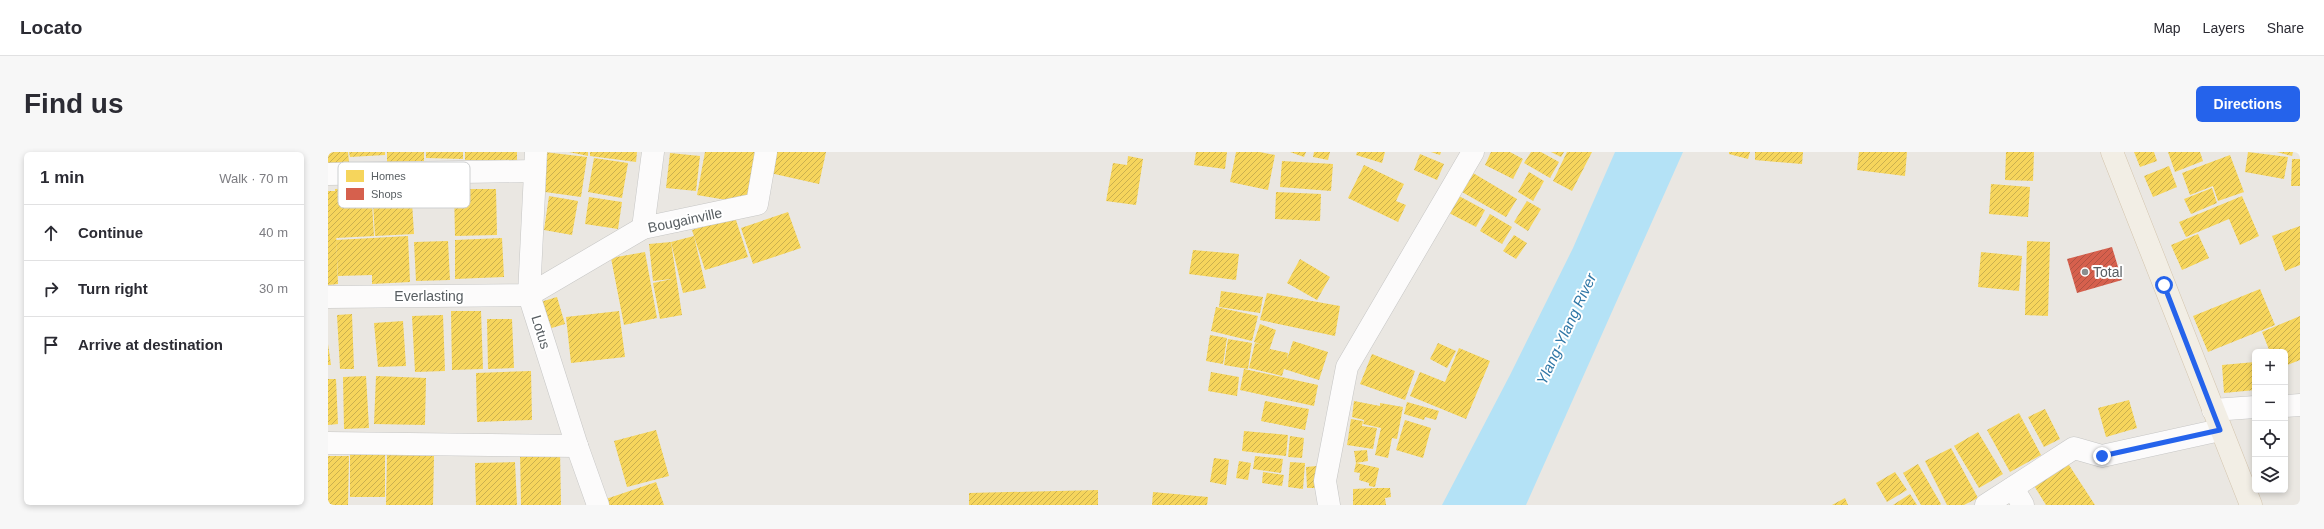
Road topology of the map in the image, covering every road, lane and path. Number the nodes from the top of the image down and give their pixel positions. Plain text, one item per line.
1 (653, 152) edge
2 (766, 152) edge
3 (1473, 152) edge
4 (2112, 152) edge
5 (535, 162) edge
6 (470, 166) edge
7 (338, 173) edge
8 (328, 174) edge
9 (643, 228) junction
10 (529, 295) junction
11 (328, 297) edge
12 (2288, 406) edge
13 (2300, 406) edge
14 (2252, 408) edge
15 (2217, 420) junction
16 (328, 443) edge
17 (577, 446) junction
18 (2018, 496) edge
19 (598, 505) edge
20 (1329, 505) edge
21 (1986, 505) edge
22 (2251, 505) edge

1 - 9 street
2 - 9 street, Bougainville
3 - 20 street
4 - 15 main road
5 - 6 street
5 - 10 street, Lotus
7 - 8 street
9 - 10 street, Bougainville
10 - 11 street, Everlasting
10 - 17 street, Lotus
12 - 13 street
14 - 15 street
15 - 18 street
15 - 22 main road
16 - 17 street
17 - 19 street, Lotus
18 - 21 street

